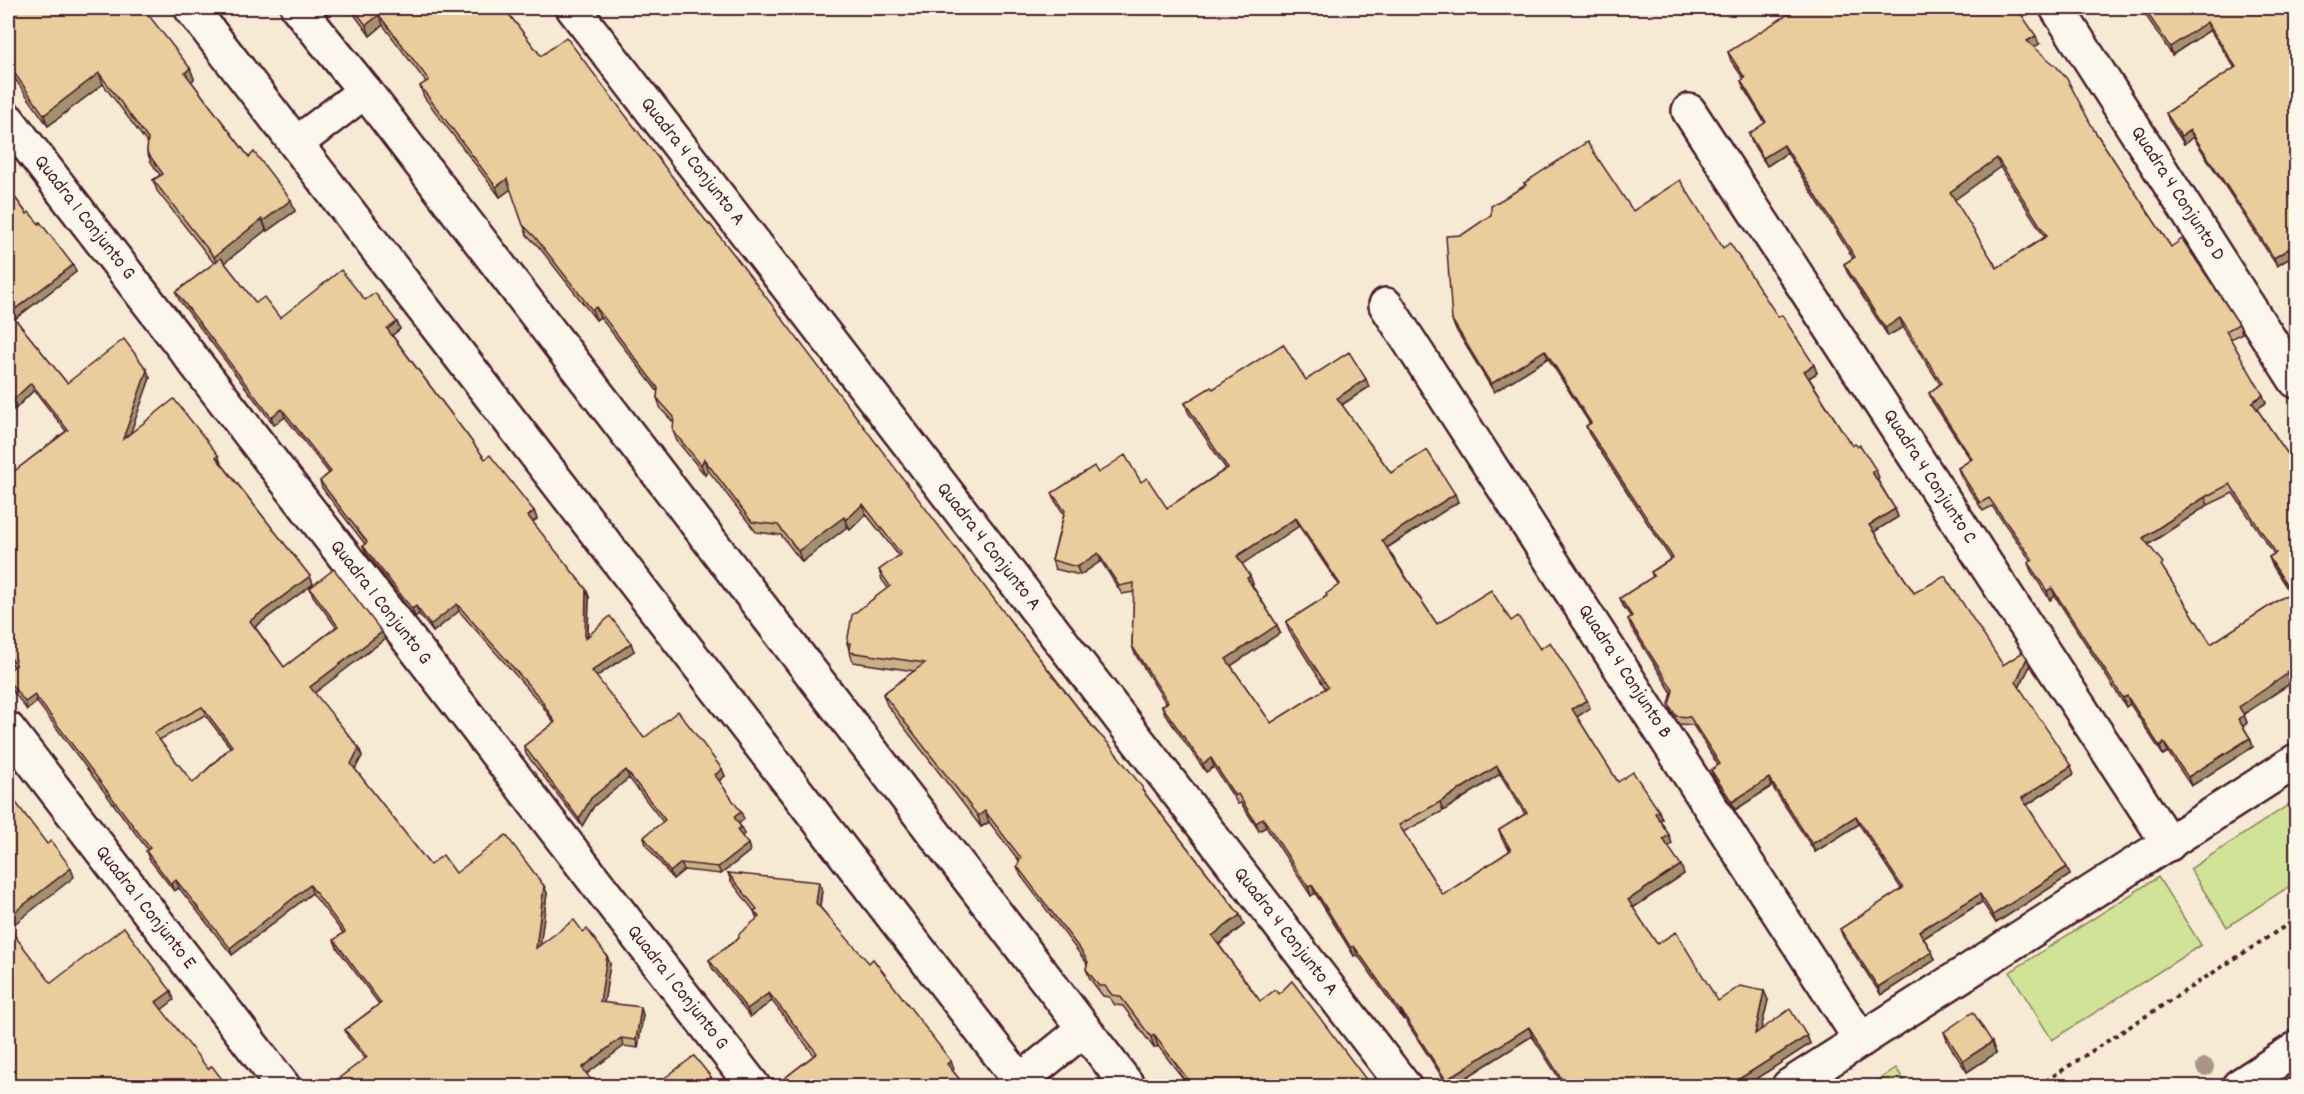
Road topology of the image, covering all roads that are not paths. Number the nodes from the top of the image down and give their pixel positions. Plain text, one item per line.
1 (191, 8) edge
2 (573, 8) edge
3 (2057, 8) edge
4 (307, 11) edge
5 (365, 92) junction
6 (1689, 111) dead end
7 (8, 120) edge
8 (297, 142) junction
9 (1386, 305) dead end
10 (2296, 381) edge
11 (8, 729) edge
12 (2296, 761) edge
13 (2169, 844) junction
14 (1083, 1030) junction
15 (1861, 1040) junction
16 (2296, 1049) edge
17 (1022, 1084) edge
18 (283, 1086) edge
19 (753, 1086) edge
20 (1128, 1086) edge
21 (1404, 1086) edge
22 (1789, 1086) edge
23 (2239, 1086) edge

1 - 8 street
2 - 21 street, Quadra 4 Conjunto A
3 - 10 street, Quadra 4 Conjunto D
4 - 5 street
5 - 8 street
5 - 14 street
6 - 13 street, Quadra 4 Conjunto C
7 - 19 street, Quadra 1 Conjunto G
8 - 17 street
9 - 15 street, Quadra 4 Conjunto B
11 - 18 street, Quadra 1 Conjunto E
12 - 13 street
13 - 15 street
14 - 17 street
14 - 20 street
15 - 22 street
16 - 23 street

